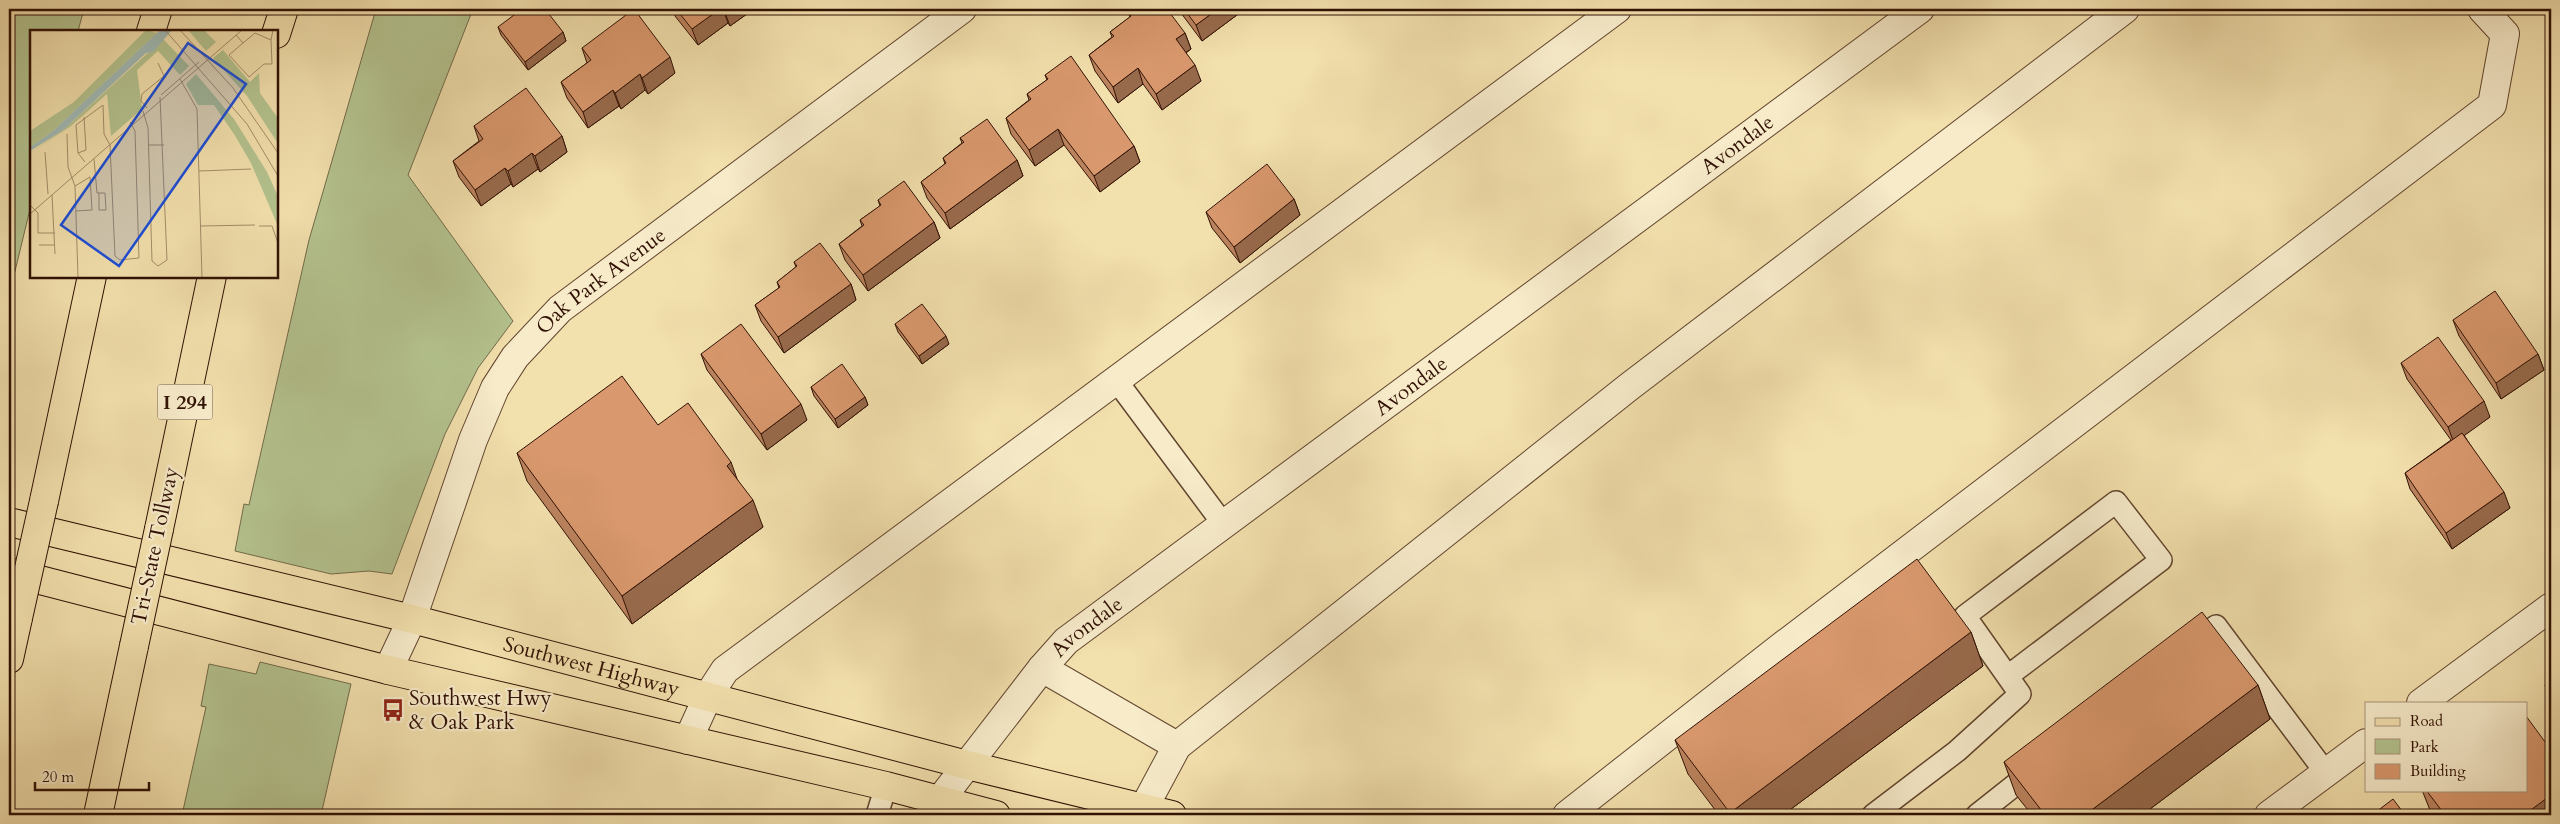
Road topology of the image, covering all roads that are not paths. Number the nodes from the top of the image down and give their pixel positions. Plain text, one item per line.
1 (158, 9) edge
2 (284, 9) edge
3 (962, 9) edge
4 (1617, 9) edge
5 (1920, 9) edge
6 (2125, 9) edge
7 (2482, 9) edge
8 (151, 30) edge
9 (277, 30) edge
10 (92, 278) edge
11 (212, 278) edge
12 (1116, 380) junction
13 (9, 522) edge
14 (1224, 525) junction
15 (9, 572) edge
16 (2551, 607) edge
17 (412, 619) junction
18 (2177, 656) edge
19 (9, 659) edge
20 (1042, 668) junction
21 (388, 670) junction
22 (2008, 676) junction
23 (708, 696) junction
24 (2422, 702) edge
25 (688, 740) junction
26 (2365, 744) edge
27 (1177, 746) junction
28 (2054, 754) edge
29 (968, 765) junction
30 (2326, 773) junction
31 (886, 786) junction
32 (940, 800) junction
33 (1141, 812) edge
34 (98, 815) edge
35 (877, 815) edge
36 (996, 815) edge
37 (1172, 815) edge
38 (1567, 815) edge
39 (1873, 815) edge
40 (1977, 815) edge
41 (2269, 815) edge

1 - 8 main road
2 - 9 main road
3 - 17 street, Oak Park Avenue
4 - 12 street
5 - 14 street, Avondale
6 - 27 street
7 - 38 street
10 - 19 main road, bridge
11 - 34 main road, Tri-State Tollway / I 294, bridge
12 - 14 lane
12 - 23 street
13 - 17 main road, Southwest Highway
14 - 20 street, Avondale
15 - 21 main road
16 - 24 street
17 - 21 street, Oak Park Avenue
17 - 23 main road, Southwest Highway
18 - 30 lane
20 - 27 street
20 - 29 street, Avondale
21 - 25 main road
22 - 22 lane
22 - 39 lane
23 - 25 street
23 - 29 main road, Southwest Highway
25 - 31 main road
26 - 30 street
27 - 33 street
28 - 40 lane
29 - 32 street, Avondale
29 - 33 main road, Southwest Highway
30 - 41 street
31 - 32 main road
31 - 35 lane
32 - 36 main road
33 - 37 main road, Southwest Highway

